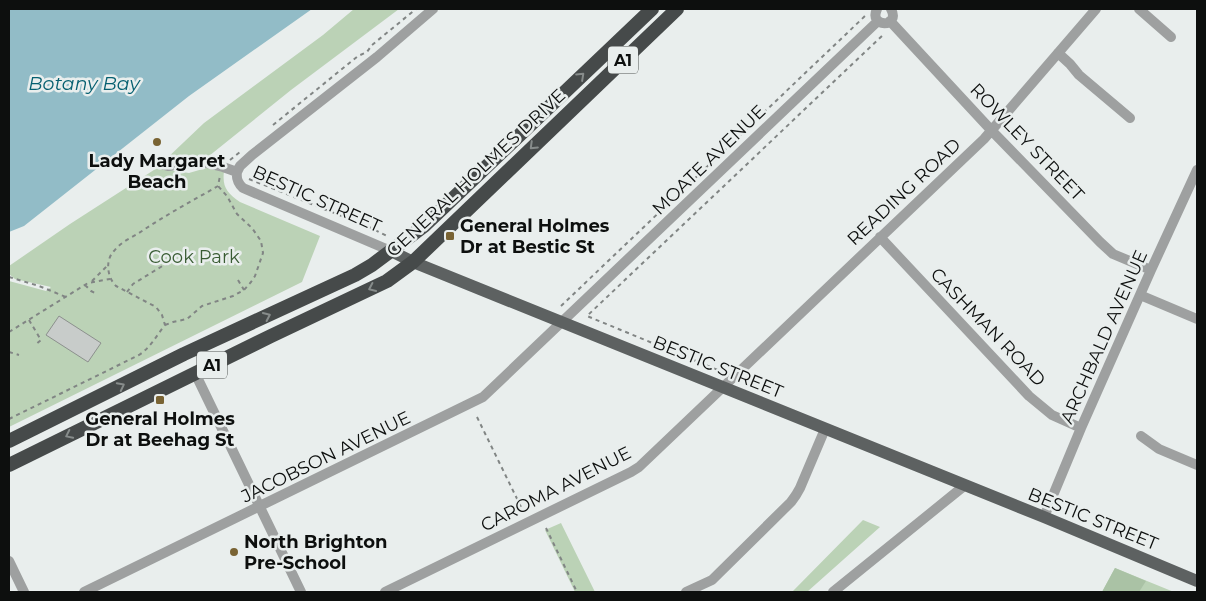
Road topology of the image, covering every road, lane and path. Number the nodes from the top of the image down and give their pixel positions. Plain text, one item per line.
1 (416, 9) edge
2 (433, 9) edge
3 (652, 9) edge
4 (677, 9) edge
5 (877, 9) edge
6 (891, 9) edge
7 (1096, 9) edge
8 (1139, 9) edge
9 (867, 15) dead end
10 (878, 21) junction
11 (890, 21) junction
12 (884, 34) dead end
13 (1171, 38) dead end
14 (1058, 53) junction
15 (1130, 118) dead end
16 (269, 128) dead end
17 (992, 131) junction
18 (240, 152) dead end
19 (161, 164) dead end
20 (223, 167) junction
21 (1197, 170) edge
22 (237, 172) junction
23 (249, 179) dead end
24 (218, 186) junction
25 (1194, 188) edge
26 (880, 237) junction
27 (392, 244) junction
28 (181, 261) dead end
29 (413, 262) junction
30 (109, 265) junction
31 (1151, 270) junction
32 (9, 277) edge
33 (110, 278) junction
34 (238, 280) dead end
35 (92, 281) junction
36 (85, 285) junction
37 (244, 290) junction
38 (127, 292) junction
39 (98, 294) dead end
40 (1140, 295) junction
41 (66, 297) junction
42 (561, 306) dead end
43 (586, 316) joint
44 (1197, 319) edge
45 (29, 320) junction
46 (562, 322) junction
47 (165, 325) junction
48 (9, 332) edge
49 (34, 345) dead end
50 (9, 352) edge
51 (20, 355) dead end
52 (725, 372) dead end
53 (195, 373) junction
54 (723, 388) junction
55 (477, 417) dead end
56 (9, 419) edge
57 (1081, 428) junction
58 (825, 429) junction
59 (1141, 436) dead end
60 (9, 441) edge
61 (9, 465) edge
62 (1197, 465) edge
63 (964, 486) junction
64 (260, 507) junction
65 (524, 511) dead end
66 (1044, 517) junction
67 (546, 528) dead end
68 (9, 561) edge
69 (1197, 581) edge
70 (24, 592) edge
71 (84, 592) edge
72 (301, 592) edge
73 (385, 592) edge
74 (578, 592) edge
75 (686, 592) edge
76 (833, 592) edge

1 - 16 path
2 - 22 street
27 -> 3 highway, GENERAL HOLMES DRIVE / A1
4 -> 29 highway, GENERAL HOLMES DRIVE / A1
5 - 10 street
6 - 11 street
7 - 14 street, READING ROAD
8 - 13 street
9 - 42 path, MOATE AVENUE
10 - 11 street
10 - 46 street, MOATE AVENUE
11 - 17 street, ROWLEY STREET
12 - 43 path, MOATE AVENUE
14 - 15 street
14 - 17 street, READING ROAD
17 - 26 street, READING ROAD
17 - 31 street, ROWLEY STREET
18 - 20 path
19 - 20 street
20 - 22 street
20 - 24 path
21 - 25 street, ARCHBALD AVENUE
22 - 27 street, BESTIC STREET
23 - 27 path, BESTIC STREET
24 - 30 path
24 - 37 path
25 - 31 street, ARCHBALD AVENUE
26 - 54 street, READING ROAD
26 - 57 street, CASHMAN ROAD
27 - 29 main road, BESTIC STREET
60 -> 27 highway, GENERAL HOLMES DRIVE / A1
28 - 38 path
29 - 46 main road, BESTIC STREET
29 -> 53 highway, GENERAL HOLMES DRIVE / A1
30 - 33 path
30 - 35 path
31 - 40 street, ARCHBALD AVENUE
32 - 41 path
33 - 35 path
33 - 38 path
34 - 37 path
35 - 36 path
36 - 39 path
36 - 41 path
37 - 47 path
38 - 47 path
40 - 44 street
40 - 57 street, ARCHBALD AVENUE
41 - 45 path
43 - 52 path, BESTIC STREET
45 - 48 path
45 - 49 path
46 - 54 main road, BESTIC STREET
46 - 64 street, JACOBSON AVENUE
47 - 56 path
50 - 51 path
53 -> 61 highway, GENERAL HOLMES DRIVE / A1
53 - 64 street
54 - 58 main road, BESTIC STREET
54 - 73 street, CAROMA AVENUE
55 - 65 path
57 - 66 street, ARCHBALD AVENUE
58 - 63 main road, BESTIC STREET
58 - 75 street
59 - 62 street
63 - 66 main road, BESTIC STREET
63 - 76 street
64 - 71 street, JACOBSON AVENUE
64 - 72 street
66 - 69 main road, BESTIC STREET
67 - 74 path
68 - 70 street

